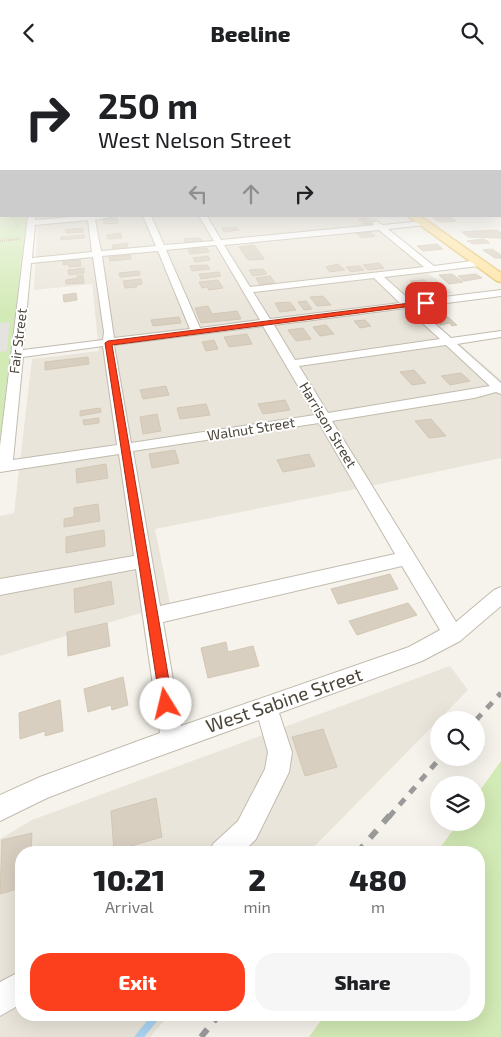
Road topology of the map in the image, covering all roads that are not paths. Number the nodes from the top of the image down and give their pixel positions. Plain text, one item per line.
1 (31, 224) edge
2 (92, 224) edge
3 (150, 224) edge
4 (208, 224) edge
5 (378, 224) edge
6 (409, 224) edge
7 (425, 224) edge
8 (381, 227) junction
9 (219, 244) junction
10 (160, 249) junction
11 (96, 255) junction
12 (28, 261) junction
13 (479, 263) junction
14 (431, 268) junction
15 (375, 274) junction
16 (501, 278) edge
17 (247, 290) junction
18 (501, 293) edge
19 (407, 305) junction
20 (267, 323) junction
21 (197, 332) junction
22 (501, 335) edge
23 (448, 342) junction
24 (108, 343) junction
25 (16, 355) junction
26 (291, 364) junction
27 (500, 388) edge
28 (324, 418) junction
29 (125, 449) junction
30 (2, 466) edge
31 (407, 557) junction
32 (143, 561) junction
33 (0, 587) edge
34 (501, 595) edge
35 (152, 617) junction
36 (453, 635) junction
37 (266, 706) junction
38 (172, 739) junction
39 (0, 808) edge
40 (230, 846) edge
41 (15, 990) edge
42 (0, 1001) edge

1 - 12 street, Fair Street
2 - 11 street
3 - 10 street
4 - 9 street, Harrison Street
5 - 8 street
6 - 8 street
7 - 13 main road
8 - 9 street
8 - 14 street
9 - 10 street
9 - 17 street, Harrison Street
10 - 11 street
10 - 21 street
11 - 12 street
11 - 24 street
12 - 25 street, Fair Street
13 - 14 street
13 - 16 main road
14 - 15 street
15 - 17 street
15 - 19 street
17 - 20 street, Harrison Street
18 - 19 street
19 - 20 street
19 - 23 street
20 - 21 street
20 - 26 street, Harrison Street
21 - 24 street
22 - 23 street
23 - 26 street
23 - 27 street
24 - 25 street
24 - 29 street
25 - 30 street, Fair Street
26 - 28 street, Harrison Street
27 - 28 street, Walnut Street
28 - 29 street, Walnut Street
28 - 31 street, Harrison Street
29 - 30 street, Walnut Street
29 - 32 street
31 - 35 street
31 - 36 street, Harrison Street
32 - 33 street
32 - 35 street
34 - 36 street, West Sabine Street
35 - 38 street
36 - 37 street, West Sabine Street
37 - 38 street, West Sabine Street
37 - 40 street
38 - 39 street, West Sabine Street
41 - 42 street

